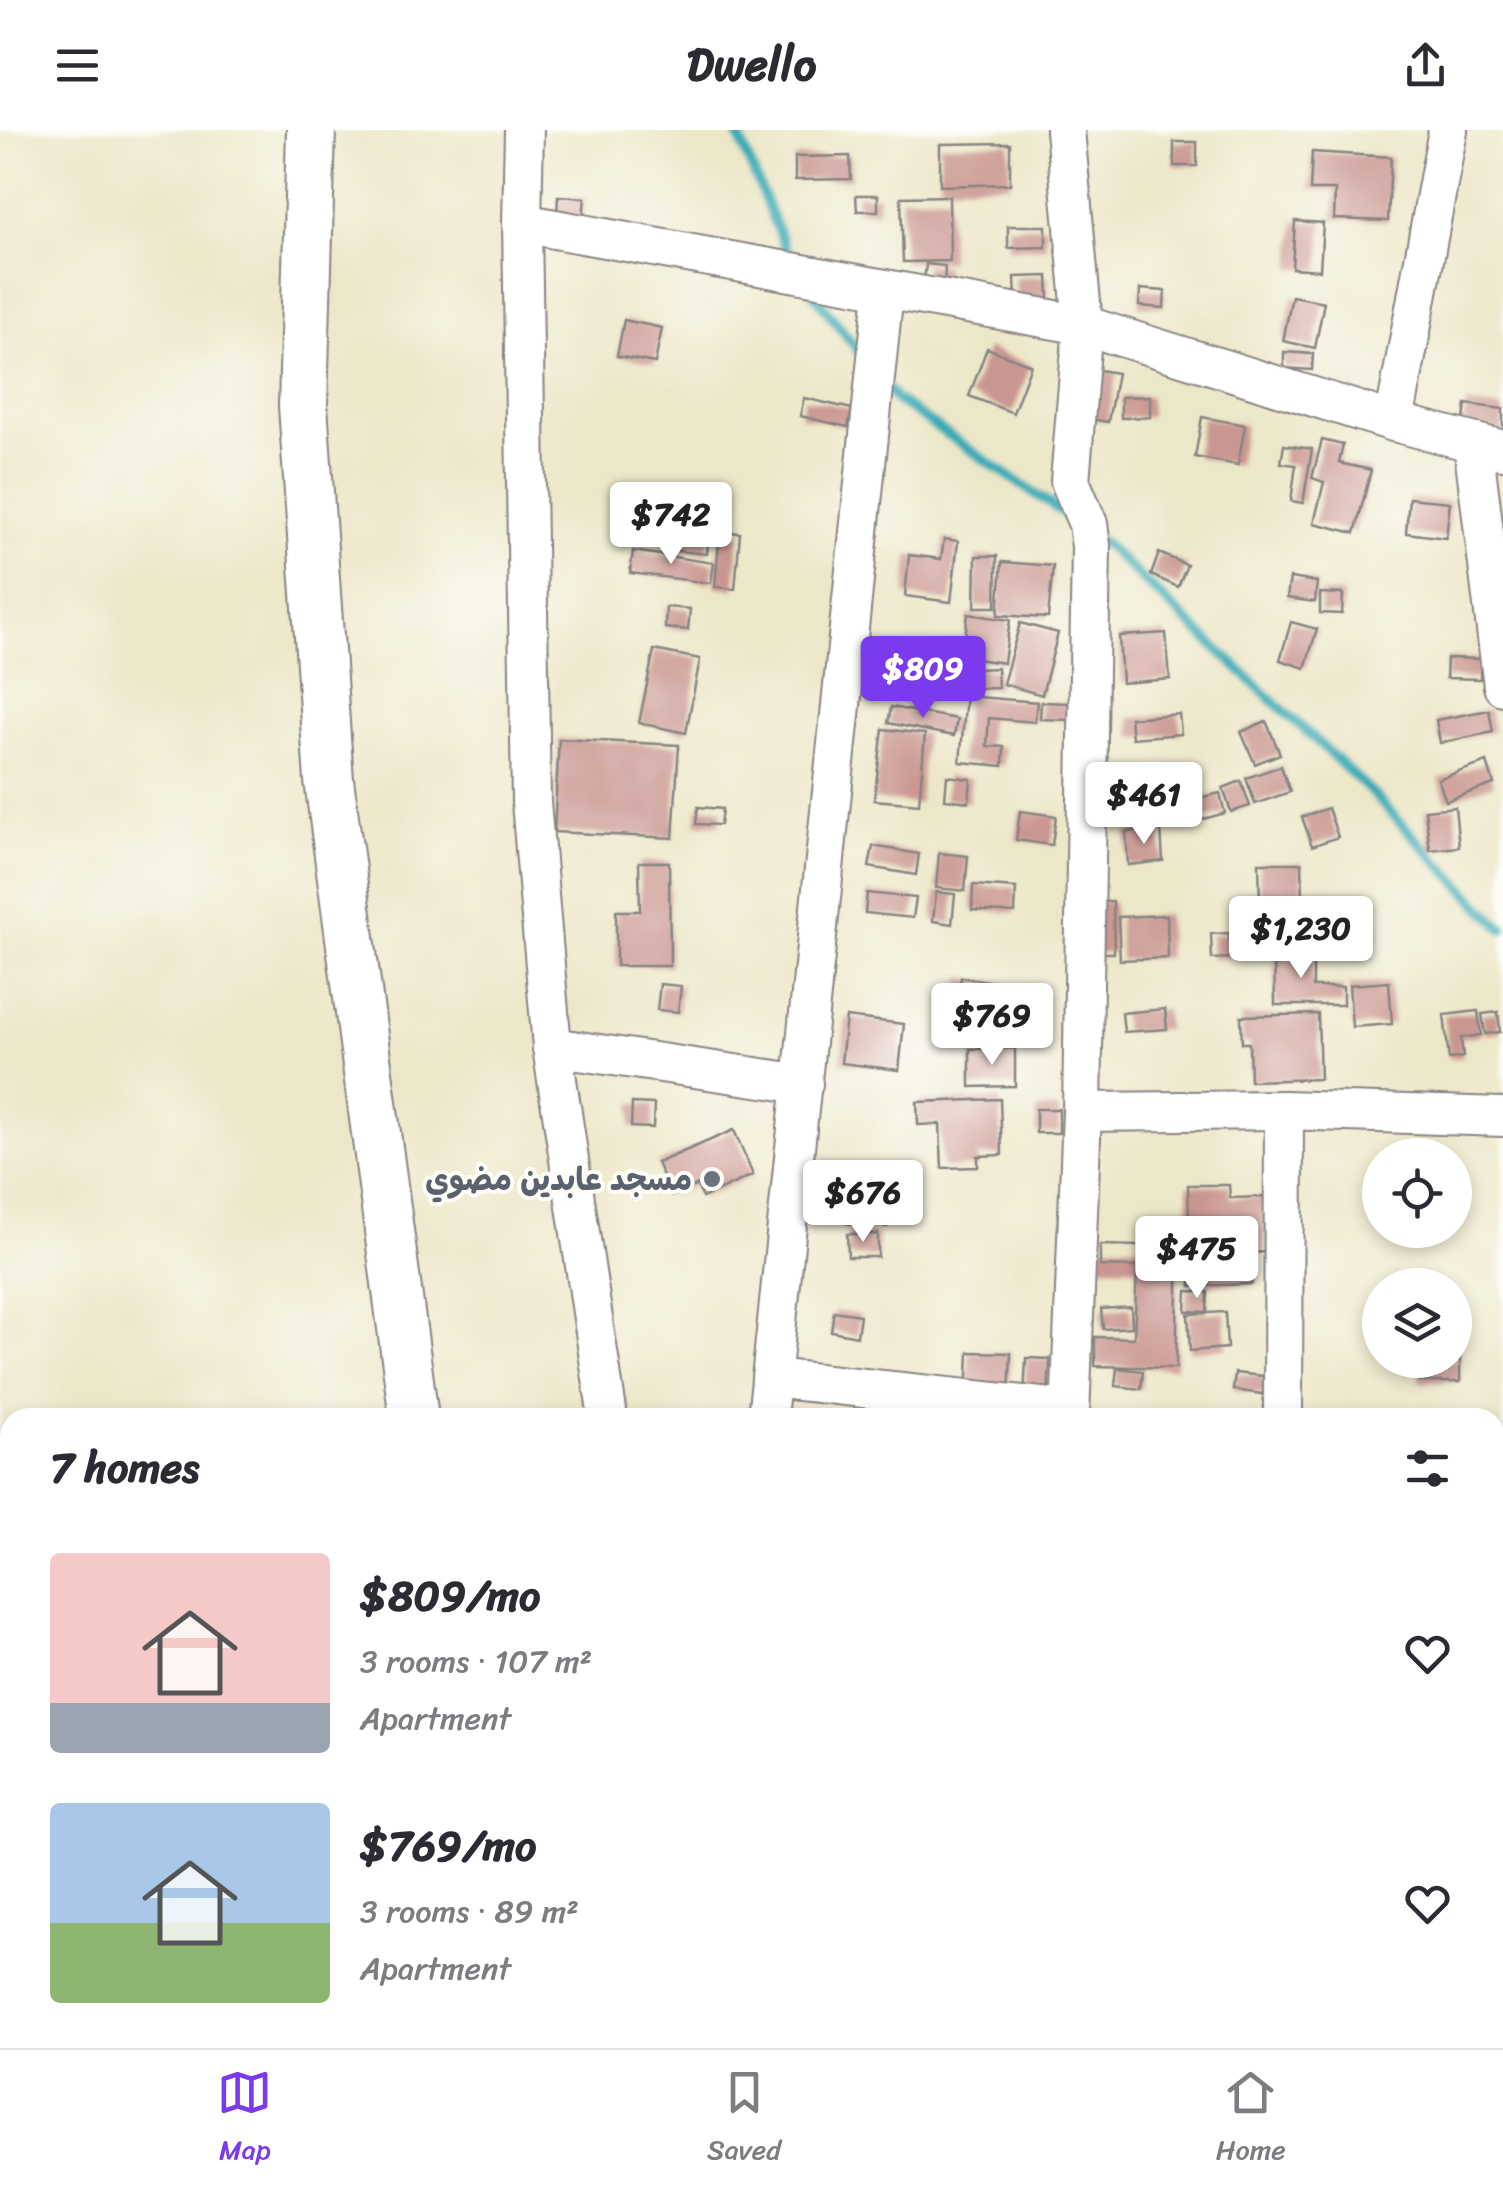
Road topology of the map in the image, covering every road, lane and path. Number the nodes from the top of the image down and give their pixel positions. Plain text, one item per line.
1 (311, 130) edge
2 (524, 130) edge
3 (1064, 130) edge
4 (1448, 130) edge
5 (522, 224) junction
6 (884, 291) junction
7 (1083, 326) junction
8 (1394, 422) junction
9 (1488, 447) edge
10 (1503, 686) edge
11 (552, 1047) junction
12 (803, 1084) junction
13 (1284, 1110) junction
14 (1082, 1112) junction
15 (1503, 1116) edge
16 (771, 1378) junction
17 (413, 1408) edge
18 (606, 1408) edge
19 (768, 1408) edge
20 (1020, 1408) edge
21 (1070, 1408) edge
22 (1283, 1408) edge

1 - 17 street
2 - 5 street
3 - 7 street
4 - 8 street
5 - 6 street
5 - 11 street
6 - 7 street
6 - 12 street
7 - 8 street
7 - 14 street
8 - 9 street
9 - 10 street
11 - 12 street
11 - 18 street
12 - 16 street
13 - 14 street
13 - 15 street
13 - 22 street
14 - 21 street
16 - 19 street
16 - 20 street

